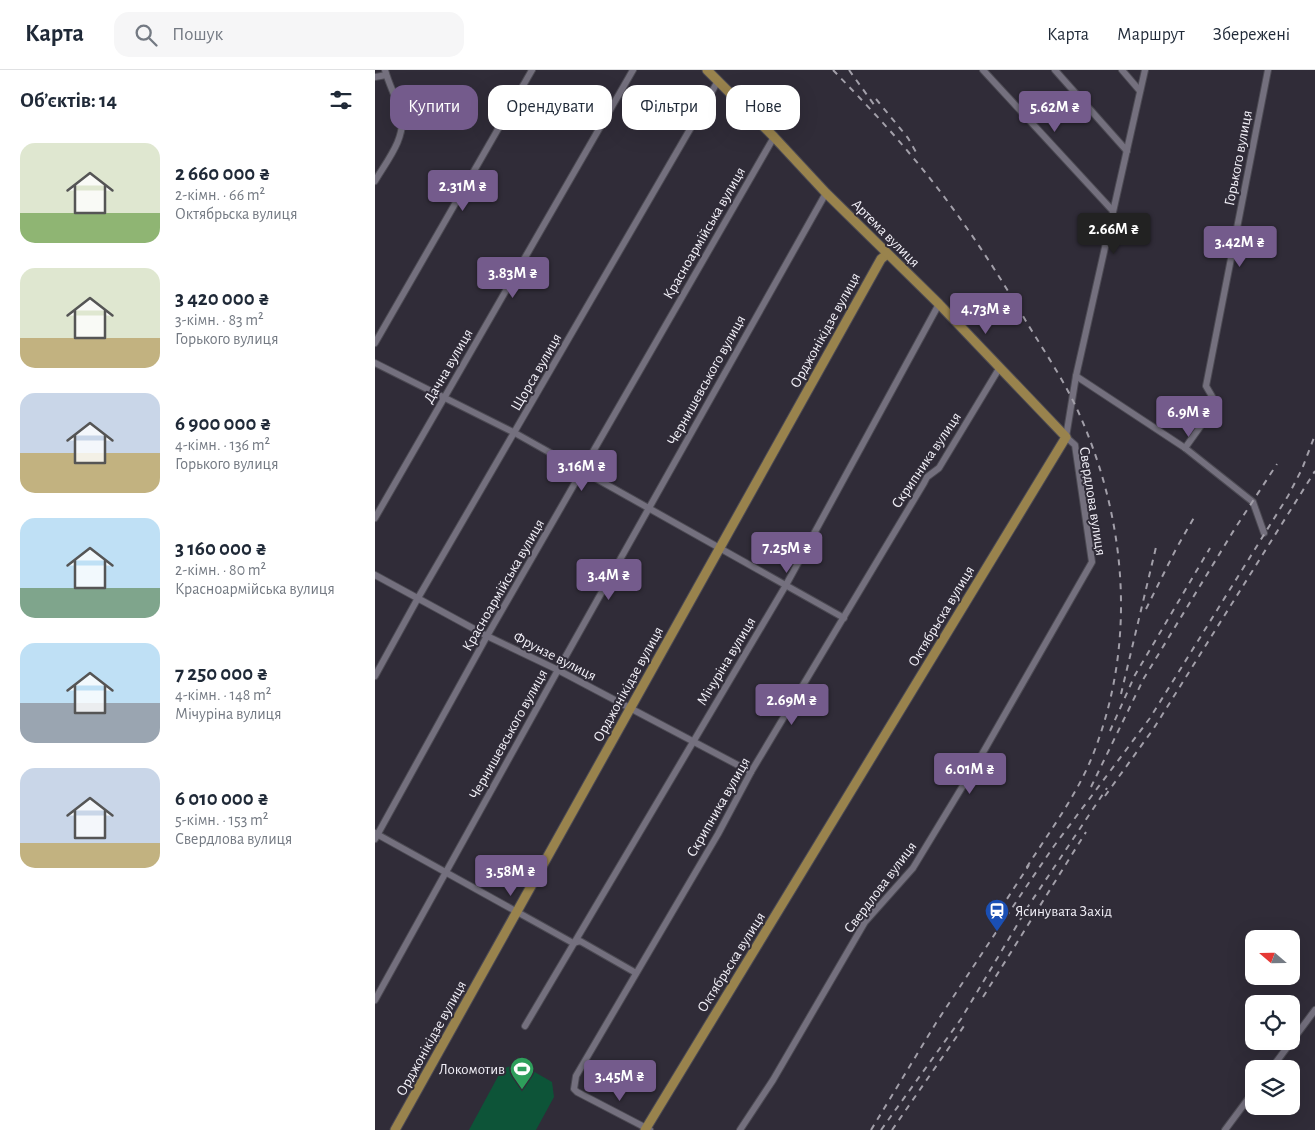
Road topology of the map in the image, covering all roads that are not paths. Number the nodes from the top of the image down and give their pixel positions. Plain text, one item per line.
1 (532, 70) edge
2 (633, 70) edge
3 (707, 70) edge
4 (983, 70) edge
5 (1055, 70) edge
6 (1123, 70) edge
7 (1145, 70) edge
8 (1268, 70) edge
9 (386, 72) edge
10 (375, 77) edge
11 (718, 81) junction
12 (1139, 91) junction
13 (774, 137) junction
14 (1127, 151) junction
15 (375, 181) edge
16 (826, 193) junction
17 (1113, 211) junction
18 (887, 254) junction
19 (939, 304) junction
20 (375, 343) edge
21 (375, 363) edge
22 (1000, 367) junction
23 (1076, 376) junction
24 (444, 398) junction
25 (515, 433) junction
26 (1066, 436) junction
27 (1185, 448) junction
28 (582, 470) junction
29 (649, 508) junction
30 (375, 518) edge
31 (1264, 533) dead end
32 (720, 548) junction
33 (375, 575) edge
34 (786, 585) junction
35 (418, 598) junction
36 (844, 618) junction
37 (487, 636) junction
38 (558, 670) junction
39 (375, 676) edge
40 (630, 709) junction
41 (693, 741) junction
42 (751, 772) junction
43 (376, 836) edge
44 (446, 873) junction
45 (517, 912) junction
46 (573, 943) junction
47 (636, 973) junction
48 (375, 1000) edge
49 (1315, 1010) edge
50 (525, 1026) dead end
51 (1278, 1060) edge
52 (1245, 1104) edge
53 (647, 1129) edge
54 (395, 1130) edge
55 (740, 1130) edge
56 (1225, 1130) edge

1 - 20 street
2 - 24 street, Дачна вулиця
3 - 11 main road, Артема вулиця
4 - 17 street
5 - 14 street
6 - 12 street
7 - 12 street, Октябрьска вулиця
8 - 27 street, Горького вулиця
9 - 10 street
9 - 15 street
11 - 13 main road, Артема вулиця
11 - 25 street, Щорса вулиця
12 - 14 street, Октябрьска вулиця
13 - 16 main road, Артема вулиця
13 - 28 street, Красноармійська вулиця
14 - 17 street, Октябрьска вулиця
16 - 18 main road, Артема вулиця
16 - 29 street, Чернишевського вулиця
17 - 23 street, Октябрьска вулиця
18 - 19 main road, Артема вулиця
18 - 32 main road, Орджонікідзе вулиця
19 - 22 main road, Артема вулиця
19 - 34 street, Мічуріна вулиця
21 - 24 street
22 - 26 main road, Артема вулиця
22 - 36 street, Скрипника вулиця
23 - 26 street, Октябрьска вулиця
23 - 27 street
24 - 25 street
24 - 30 street, Дачна вулиця
25 - 28 street
25 - 35 street, Щорса вулиця
26 - 53 main road, Октябрьска вулиця
26 - 55 street, Свердлова вулиця
27 - 31 street
28 - 29 street
28 - 37 street, Красноармійська вулиця
29 - 32 street
29 - 38 street, Чернишевського вулиця
32 - 34 street
32 - 40 main road, Орджонікідзе вулиця
33 - 35 street, Фрунзе вулиця
34 - 36 street
34 - 41 street, Мічуріна вулиця
35 - 37 street, Фрунзе вулиця
35 - 39 street, Щорса вулиця
36 - 42 street, Скрипника вулиця
37 - 38 street, Фрунзе вулиця
37 - 43 street, Красноармійська вулиця
38 - 40 street, Фрунзе вулиця
38 - 44 street, Чернишевського вулиця
40 - 41 street, Фрунзе вулиця
40 - 45 main road, Орджонікідзе вулиця
41 - 42 street, Фрунзе вулиця
41 - 46 street, Мічуріна вулиця
42 - 47 street, Скрипника вулиця
43 - 44 street
44 - 45 street
44 - 48 street, Чернишевського вулиця
45 - 46 street
45 - 54 main road, Орджонікідзе вулиця
46 - 47 street
46 - 50 street, Мічуріна вулиця
47 - 53 street, Скрипника вулиця
49 - 51 street
52 - 56 street

